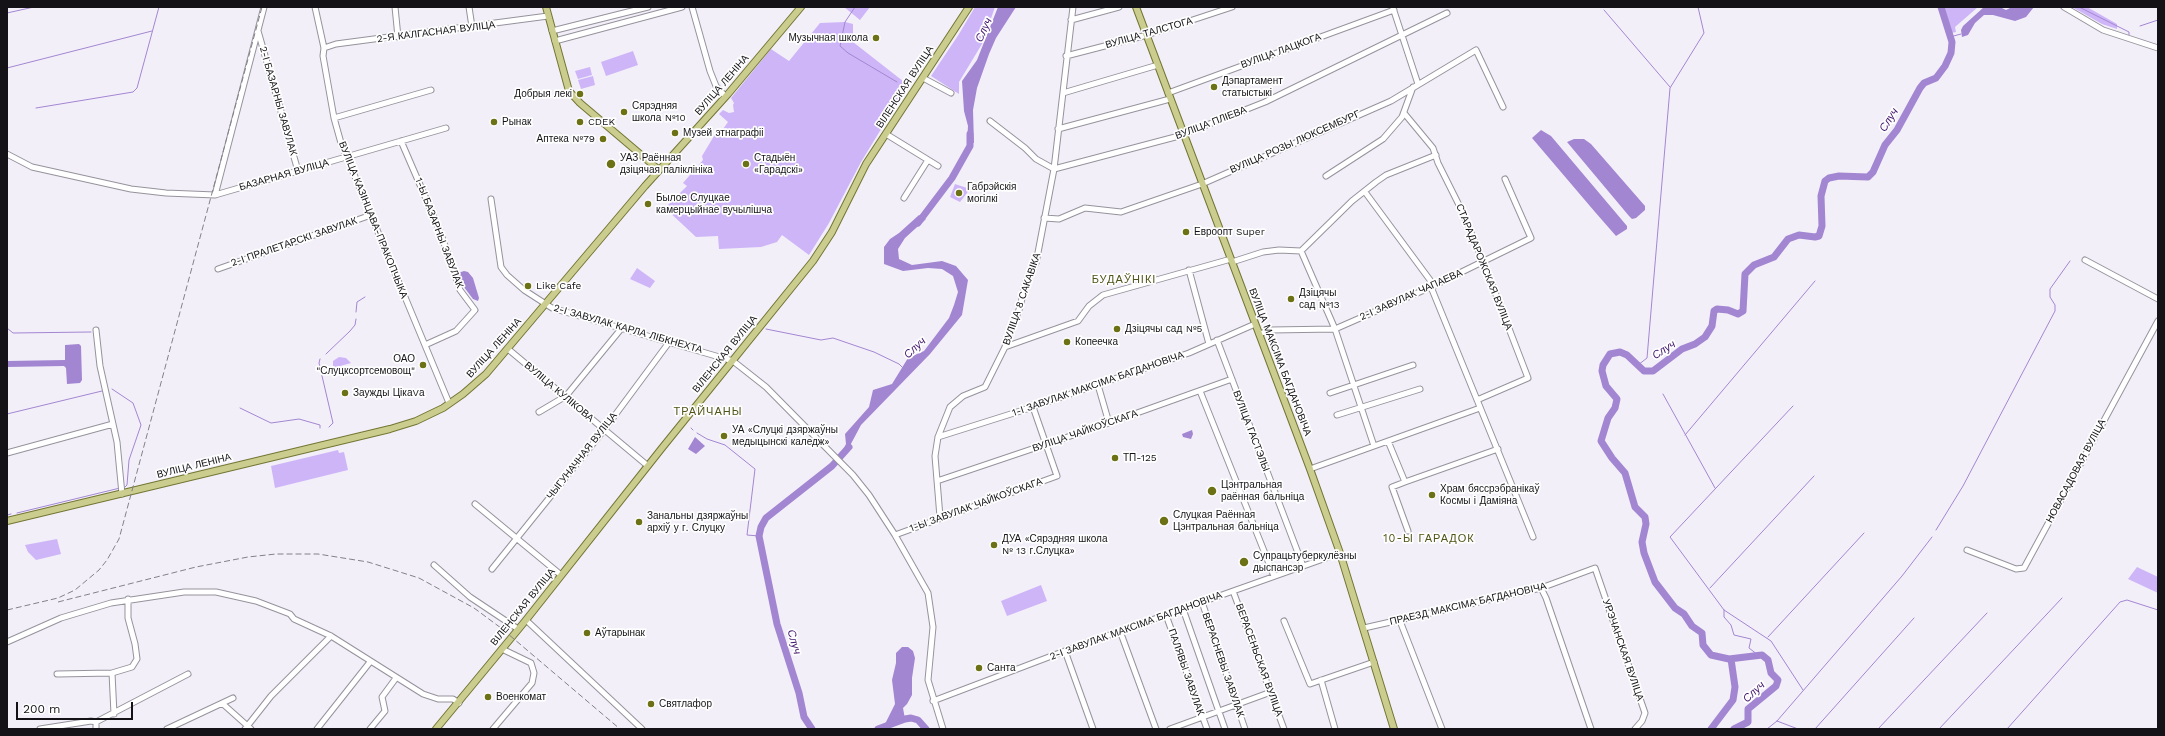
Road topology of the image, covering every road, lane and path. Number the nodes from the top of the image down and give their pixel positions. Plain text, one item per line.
1 (264, 7) edge
2 (315, 7) edge
3 (395, 7) edge
4 (469, 7) edge
5 (546, 7) edge
6 (648, 7) edge
7 (682, 7) edge
8 (692, 7) edge
9 (801, 7) edge
10 (968, 7) edge
11 (1072, 7) edge
12 (1119, 7) edge
13 (1136, 7) edge
14 (1232, 7) edge
15 (2064, 7) edge
16 (1393, 8) edge
17 (1447, 13) dead end
18 (548, 16) junction
19 (1071, 20) junction
20 (472, 28) junction
21 (257, 31) junction
22 (552, 31) junction
23 (1147, 35) junction
24 (1403, 35) junction
25 (398, 37) junction
26 (555, 41) junction
27 (324, 48) junction
28 (2158, 48) edge
29 (1066, 56) junction
30 (1158, 65) junction
31 (923, 78) junction
32 (1415, 86) junction
33 (431, 90) dead end
34 (1168, 92) junction
35 (951, 93) dead end
36 (1063, 93) junction
37 (725, 96) junction
38 (1170, 99) junction
39 (1504, 107) dead end
40 (1404, 113) junction
41 (334, 118) junction
42 (990, 121) dead end
43 (446, 128) dead end
44 (1058, 129) junction
45 (886, 134) junction
46 (1184, 134) junction
47 (401, 141) junction
48 (7, 154) edge
49 (1436, 155) junction
50 (346, 157) junction
51 (928, 160) junction
52 (938, 166) dead end
53 (1054, 169) junction
54 (659, 170) junction
55 (298, 171) junction
56 (1326, 176) dead end
57 (1504, 179) dead end
58 (1202, 184) junction
59 (1365, 192) junction
60 (215, 195) junction
61 (904, 198) dead end
62 (491, 199) dead end
63 (371, 215) junction
64 (1044, 218) junction
65 (1301, 251) junction
66 (1231, 260) junction
67 (2085, 260) dead end
68 (1483, 261) junction
69 (218, 268) dead end
70 (1189, 270) junction
71 (1431, 287) junction
72 (2158, 298) edge
73 (546, 305) junction
74 (2158, 321) edge
75 (1255, 324) junction
76 (621, 329) junction
77 (1335, 329) junction
78 (96, 330) dead end
79 (1259, 334) junction
80 (1217, 340) junction
81 (670, 341) junction
82 (1209, 344) junction
83 (425, 345) junction
84 (1005, 347) junction
85 (508, 349) junction
86 (733, 361) junction
87 (1414, 365) dead end
88 (1232, 379) junction
89 (1098, 385) junction
90 (1354, 386) junction
91 (1420, 389) dead end
92 (1200, 392) junction
93 (1330, 393) dead end
94 (566, 396) junction
95 (1476, 400) junction
96 (449, 403) junction
97 (1034, 407) junction
98 (1361, 408) junction
99 (1480, 408) junction
100 (539, 412) dead end
101 (1337, 415) dead end
102 (1109, 423) junction
103 (113, 424) junction
104 (604, 430) junction
105 (938, 437) junction
106 (1388, 441) junction
107 (1046, 444) junction
108 (1374, 446) junction
109 (1498, 449) junction
110 (7, 453) edge
111 (648, 466) junction
112 (1310, 469) junction
113 (937, 481) junction
114 (1405, 482) junction
115 (122, 494) junction
116 (475, 504) dead end
117 (940, 517) junction
118 (7, 521) edge
119 (1408, 531) dead end
120 (895, 535) junction
121 (1533, 537) dead end
122 (517, 538) junction
123 (1967, 550) dead end
124 (1340, 553) junction
125 (434, 565) dead end
126 (1303, 566) junction
127 (1595, 568) joint
128 (492, 569) dead end
129 (561, 575) junction
130 (1274, 576) junction
131 (1541, 588) junction
132 (1233, 591) junction
133 (128, 599) junction
134 (1202, 602) junction
135 (1183, 609) junction
136 (1166, 615) junction
137 (526, 620) junction
138 (1284, 621) dead end
139 (1400, 621) junction
140 (1364, 628) junction
141 (518, 629) junction
142 (1120, 631) junction
143 (331, 636) junction
144 (7, 642) edge
145 (502, 650) junction
146 (1065, 651) junction
147 (370, 662) junction
148 (1374, 662) junction
149 (112, 673) junction
150 (57, 674) dead end
151 (188, 674) dead end
152 (396, 678) junction
153 (1321, 680) junction
154 (1271, 692) junction
155 (233, 698) dead end
156 (933, 701) junction
157 (459, 703) junction
158 (223, 704) junction
159 (1236, 705) junction
160 (1219, 711) junction
161 (114, 714) junction
162 (1202, 717) junction
163 (96, 722) junction
164 (248, 728) edge
165 (40, 729) edge
166 (96, 729) edge
167 (168, 729) edge
168 (317, 729) edge
169 (370, 729) edge
170 (436, 729) edge
171 (493, 729) edge
172 (642, 729) edge
173 (943, 729) edge
174 (1093, 729) edge
175 (1156, 729) edge
176 (1170, 729) edge
177 (1207, 729) edge
178 (1226, 729) edge
179 (1245, 729) edge
180 (1284, 729) edge
181 (1335, 729) edge
182 (1394, 729) edge
183 (1442, 729) edge
184 (1591, 729) edge
185 (1635, 729) edge

1 - 21 street
2 - 27 street, ВУЛІЦА КАЗІНЦАВА-ПРАКОПЧЫКА
3 - 25 street
4 - 20 street
5 - 18 main road
6 - 22 street
7 - 26 street
8 - 37 street
9 - 37 main road, ВУЛІЦА ЛЕНІНА
10 - 31 main road, ВІЛЕНСКАЯ ВУЛІЦА
11 - 19 street, ВУЛІЦА 8 САКАВІКА
12 - 19 street
13 - 23 main road, ВУЛІЦА МАКСІМА БАГДАНОВІЧА
14 - 23 street, ВУЛІЦА ТАЛСТОГА
15 - 28 street
16 - 24 street
16 - 34 street, ВУЛІЦА ЛАЦКОГА
17 - 24 street, ВУЛІЦА ПЛІЕВА
18 - 20 street, 2-Я КАЛГАСНАЯ ВУЛІЦА
18 - 22 main road
19 - 29 street, ВУЛІЦА 8 САКАВІКА
20 - 25 street, 2-Я КАЛГАСНАЯ ВУЛІЦА
21 - 55 street, 2-І БАЗАРНЫ ЗАВУЛАК
21 - 60 street
22 - 26 main road
23 - 29 street, ВУЛІЦА ТАЛСТОГА
23 - 30 main road, ВУЛІЦА МАКСІМА БАГДАНОВІЧА
24 - 32 street
24 - 46 street, ВУЛІЦА ПЛІЕВА
25 - 27 street, 2-Я КАЛГАСНАЯ ВУЛІЦА
26 - 54 main road
27 - 41 street, ВУЛІЦА КАЗІНЦАВА-ПРАКОПЧЫКА
29 - 36 street, ВУЛІЦА 8 САКАВІКА
30 - 34 main road, ВУЛІЦА МАКСІМА БАГДАНОВІЧА
30 - 36 street
31 - 35 street
31 - 45 main road, ВІЛЕНСКАЯ ВУЛІЦА
32 - 39 street, ВУЛІЦА РОЗЫ ЛЮКСЕМБУРГ
32 - 40 street
32 - 58 street, ВУЛІЦА РОЗЫ ЛЮКСЕМБУРГ
33 - 41 street
34 - 38 main road, ВУЛІЦА МАКСІМА БАГДАНОВІЧА
36 - 44 street, ВУЛІЦА 8 САКАВІКА
37 - 54 main road, ВУЛІЦА ЛЕНІНА
38 - 44 street
38 - 46 main road, ВУЛІЦА МАКСІМА БАГДАНОВІЧА
40 - 49 street, СТАРАДАРОЖСКАЯ ВУЛІЦА
40 - 56 street
41 - 50 street, ВУЛІЦА КАЗІНЦАВА-ПРАКОПЧЫКА
42 - 53 street
43 - 47 street, БАЗАРНАЯ ВУЛІЦА
44 - 53 street, ВУЛІЦА 8 САКАВІКА
45 - 51 street
45 - 86 main road, ВІЛЕНСКАЯ ВУЛІЦА
46 - 53 street, ВУЛІЦА ПЛІЕВА
46 - 58 main road, ВУЛІЦА МАКСІМА БАГДАНОВІЧА
47 - 50 street, БАЗАРНАЯ ВУЛІЦА
47 - 83 street, 1-Ы БАЗАРНЫ ЗАВУЛАК
48 - 60 street, БАЗАРНАЯ ВУЛІЦА
49 - 59 street
49 - 68 street, СТАРАДАРОЖСКАЯ ВУЛІЦА
50 - 55 street, БАЗАРНАЯ ВУЛІЦА
50 - 63 street, ВУЛІЦА КАЗІНЦАВА-ПРАКОПЧЫКА
51 - 52 street
51 - 61 street
53 - 64 street, ВУЛІЦА 8 САКАВІКА
54 - 73 main road, ВУЛІЦА ЛЕНІНА
55 - 60 street, БАЗАРНАЯ ВУЛІЦА
57 - 68 street, 2-І ЗАВУЛАК ЧАПАЕВА
58 - 64 street, ВУЛІЦА РОЗЫ ЛЮКСЕМБУРГ
58 - 66 main road, ВУЛІЦА МАКСІМА БАГДАНОВІЧА
59 - 65 street
59 - 71 street
62 - 73 street, 2-І ЗАВУЛАК КАРЛА ЛІБКНЕХТА
63 - 69 street, 2-І ПРАЛЕТАРСКІ ЗАВУЛАК
63 - 83 street, ВУЛІЦА КАЗІНЦАВА-ПРАКОПЧЫКА
64 - 84 street, ВУЛІЦА 8 САКАВІКА
65 - 66 street
65 - 77 street
66 - 70 street
66 - 75 main road, ВУЛІЦА МАКСІМА БАГДАНОВІЧА
67 - 72 street
68 - 71 street, 2-І ЗАВУЛАК ЧАПАЕВА
68 - 95 street, СТАРАДАРОЖСКАЯ ВУЛІЦА
70 - 82 street
70 - 84 street
71 - 77 street, 2-І ЗАВУЛАК ЧАПАЕВА
71 - 95 street
73 - 76 street, 2-І ЗАВУЛАК КАРЛА ЛІБКНЕХТА
73 - 85 main road, ВУЛІЦА ЛЕНІНА
74 - 123 street, НОВАСАДОВАЯ ВУЛІЦА
75 - 79 main road, ВУЛІЦА МАКСІМА БАГДАНОВІЧА
75 - 80 street, 1-І ЗАВУЛАК МАКСІМА БАГДАНОВІЧА
76 - 81 street, 2-І ЗАВУЛАК КАРЛА ЛІБКНЕХТА
76 - 94 street
77 - 79 street, 2-І ЗАВУЛАК ЧАПАЕВА
77 - 90 street
78 - 103 street
79 - 112 main road, ВУЛІЦА МАКСІМА БАГДАНОВІЧА
80 - 82 street, 1-І ЗАВУЛАК МАКСІМА БАГДАНОВІЧА
80 - 88 street, ВУЛІЦА ГАСТЭЛЫ
81 - 86 street, 2-І ЗАВУЛАК КАРЛА ЛІБКНЕХТА
81 - 104 street, ЧЫГУНАЧНАЯ ВУЛІЦА
82 - 89 street, 1-І ЗАВУЛАК МАКСІМА БАГДАНОВІЧА
83 - 96 street, ВУЛІЦА КАЗІНЦАВА-ПРАКОПЧЫКА
84 - 105 street, ВУЛІЦА 8 САКАВІКА
85 - 94 street, ВУЛІЦА КУЛІКОВА
85 - 96 main road, ВУЛІЦА ЛЕНІНА
86 - 111 main road, ВІЛЕНСКАЯ ВУЛІЦА
86 - 120 street
87 - 90 street
88 - 92 street, ВУЛІЦА ЧАЙКОЎСКАГА
88 - 126 street, ВУЛІЦА ГАСТЭЛЫ
89 - 97 street, 1-І ЗАВУЛАК МАКСІМА БАГДАНОВІЧА
89 - 102 street
90 - 93 street
90 - 98 street
91 - 98 street
92 - 102 street, ВУЛІЦА ЧАЙКОЎСКАГА
92 - 130 street
94 - 100 street
94 - 104 street, ВУЛІЦА КУЛІКОВА
95 - 99 street
96 - 115 main road, ВУЛІЦА ЛЕНІНА
97 - 105 street, 1-І ЗАВУЛАК МАКСІМА БАГДАНОВІЧА
97 - 107 street
98 - 101 street
98 - 108 street
99 - 106 street
99 - 109 street
102 - 107 street, ВУЛІЦА ЧАЙКОЎСКАГА
103 - 110 street
103 - 115 street
104 - 111 street, ВУЛІЦА КУЛІКОВА
104 - 122 street, ЧЫГУНАЧНАЯ ВУЛІЦА
105 - 113 street, ВУЛІЦА 8 САКАВІКА
106 - 108 street
106 - 114 street
107 - 113 street, ВУЛІЦА ЧАЙКОЎСКАГА
107 - 117 street, 1-Ы ЗАВУЛАК ЧАЙКОЎСКАГА
108 - 112 street
109 - 114 street
109 - 121 street
111 - 129 main road, ВІЛЕНСКАЯ ВУЛІЦА
112 - 124 main road, ВУЛІЦА МАКСІМА БАГДАНОВІЧА
113 - 117 street, ВУЛІЦА 8 САКАВІКА
114 - 119 street
115 - 118 main road, ВУЛІЦА ЛЕНІНА
116 - 122 street
117 - 120 street, 1-Ы ЗАВУЛАК ЧАЙКОЎСКАГА
120 - 156 street
122 - 128 street, ЧЫГУНАЧНАЯ ВУЛІЦА
122 - 129 street
124 - 126 street, 2-І ЗАВУЛАК МАКСІМА БАГДАНОВІЧА
124 - 140 main road, ВУЛІЦА МАКСІМА БАГДАНОВІЧА
125 - 141 street
126 - 130 street, 2-І ЗАВУЛАК МАКСІМА БАГДАНОВІЧА
127 - 131 street, ПРАЕЗД МАКСІМА БАГДАНОВІЧА
127 - 185 street, УРЭЧАНСКАЯ ВУЛІЦА
129 - 137 main road, ВІЛЕНСКАЯ ВУЛІЦА
130 - 132 street, 2-І ЗАВУЛАК МАКСІМА БАГДАНОВІЧА
131 - 139 street, ПРАЕЗД МАКСІМА БАГДАНОВІЧА
131 - 184 street
132 - 134 street, 2-І ЗАВУЛАК МАКСІМА БАГДАНОВІЧА
132 - 154 street, ВЕРАСЕНЬСКАЯ ВУЛІЦА
133 - 143 street
133 - 144 street
133 - 149 street
134 - 135 street, 2-І ЗАВУЛАК МАКСІМА БАГДАНОВІЧА
134 - 159 street, ВЕРАСНЕВЫ ЗАВУЛАК
135 - 136 street, 2-І ЗАВУЛАК МАКСІМА БАГДАНОВІЧА
135 - 160 street
136 - 142 street, 2-І ЗАВУЛАК МАКСІМА БАГДАНОВІЧА
136 - 162 street, ПАЛЯВЫ ЗАВУЛАК
137 - 141 main road, ВІЛЕНСКАЯ ВУЛІЦА
137 - 172 street
138 - 153 street
139 - 140 street, ПРАЕЗД МАКСІМА БАГДАНОВІЧА
139 - 183 street
140 - 148 main road, ВУЛІЦА МАКСІМА БАГДАНОВІЧА
141 - 145 main road, ВІЛЕНСКАЯ ВУЛІЦА
142 - 146 street, 2-І ЗАВУЛАК МАКСІМА БАГДАНОВІЧА
142 - 175 street
143 - 147 street
143 - 164 street
145 - 157 main road, ВІЛЕНСКАЯ ВУЛІЦА
145 - 171 street
146 - 156 street, 2-І ЗАВУЛАК МАКСІМА БАГДАНОВІЧА
146 - 174 street
147 - 152 street
147 - 168 street
148 - 153 street
148 - 182 main road, ВУЛІЦА МАКСІМА БАГДАНОВІЧА
149 - 150 street
149 - 161 street
151 - 161 street
152 - 157 street
152 - 169 street
153 - 181 street
154 - 159 street
154 - 180 street, ВЕРАСЕНЬСКАЯ ВУЛІЦА
155 - 158 street
156 - 173 street
157 - 170 main road, ВІЛЕНСКАЯ ВУЛІЦА
158 - 164 street
158 - 167 street
159 - 160 street
159 - 179 street, ВЕРАСНЕВЫ ЗАВУЛАК
160 - 162 street
160 - 178 street
161 - 163 street
162 - 176 street
162 - 177 street, ПАЛЯВЫ ЗАВУЛАК
163 - 165 street
163 - 166 street

